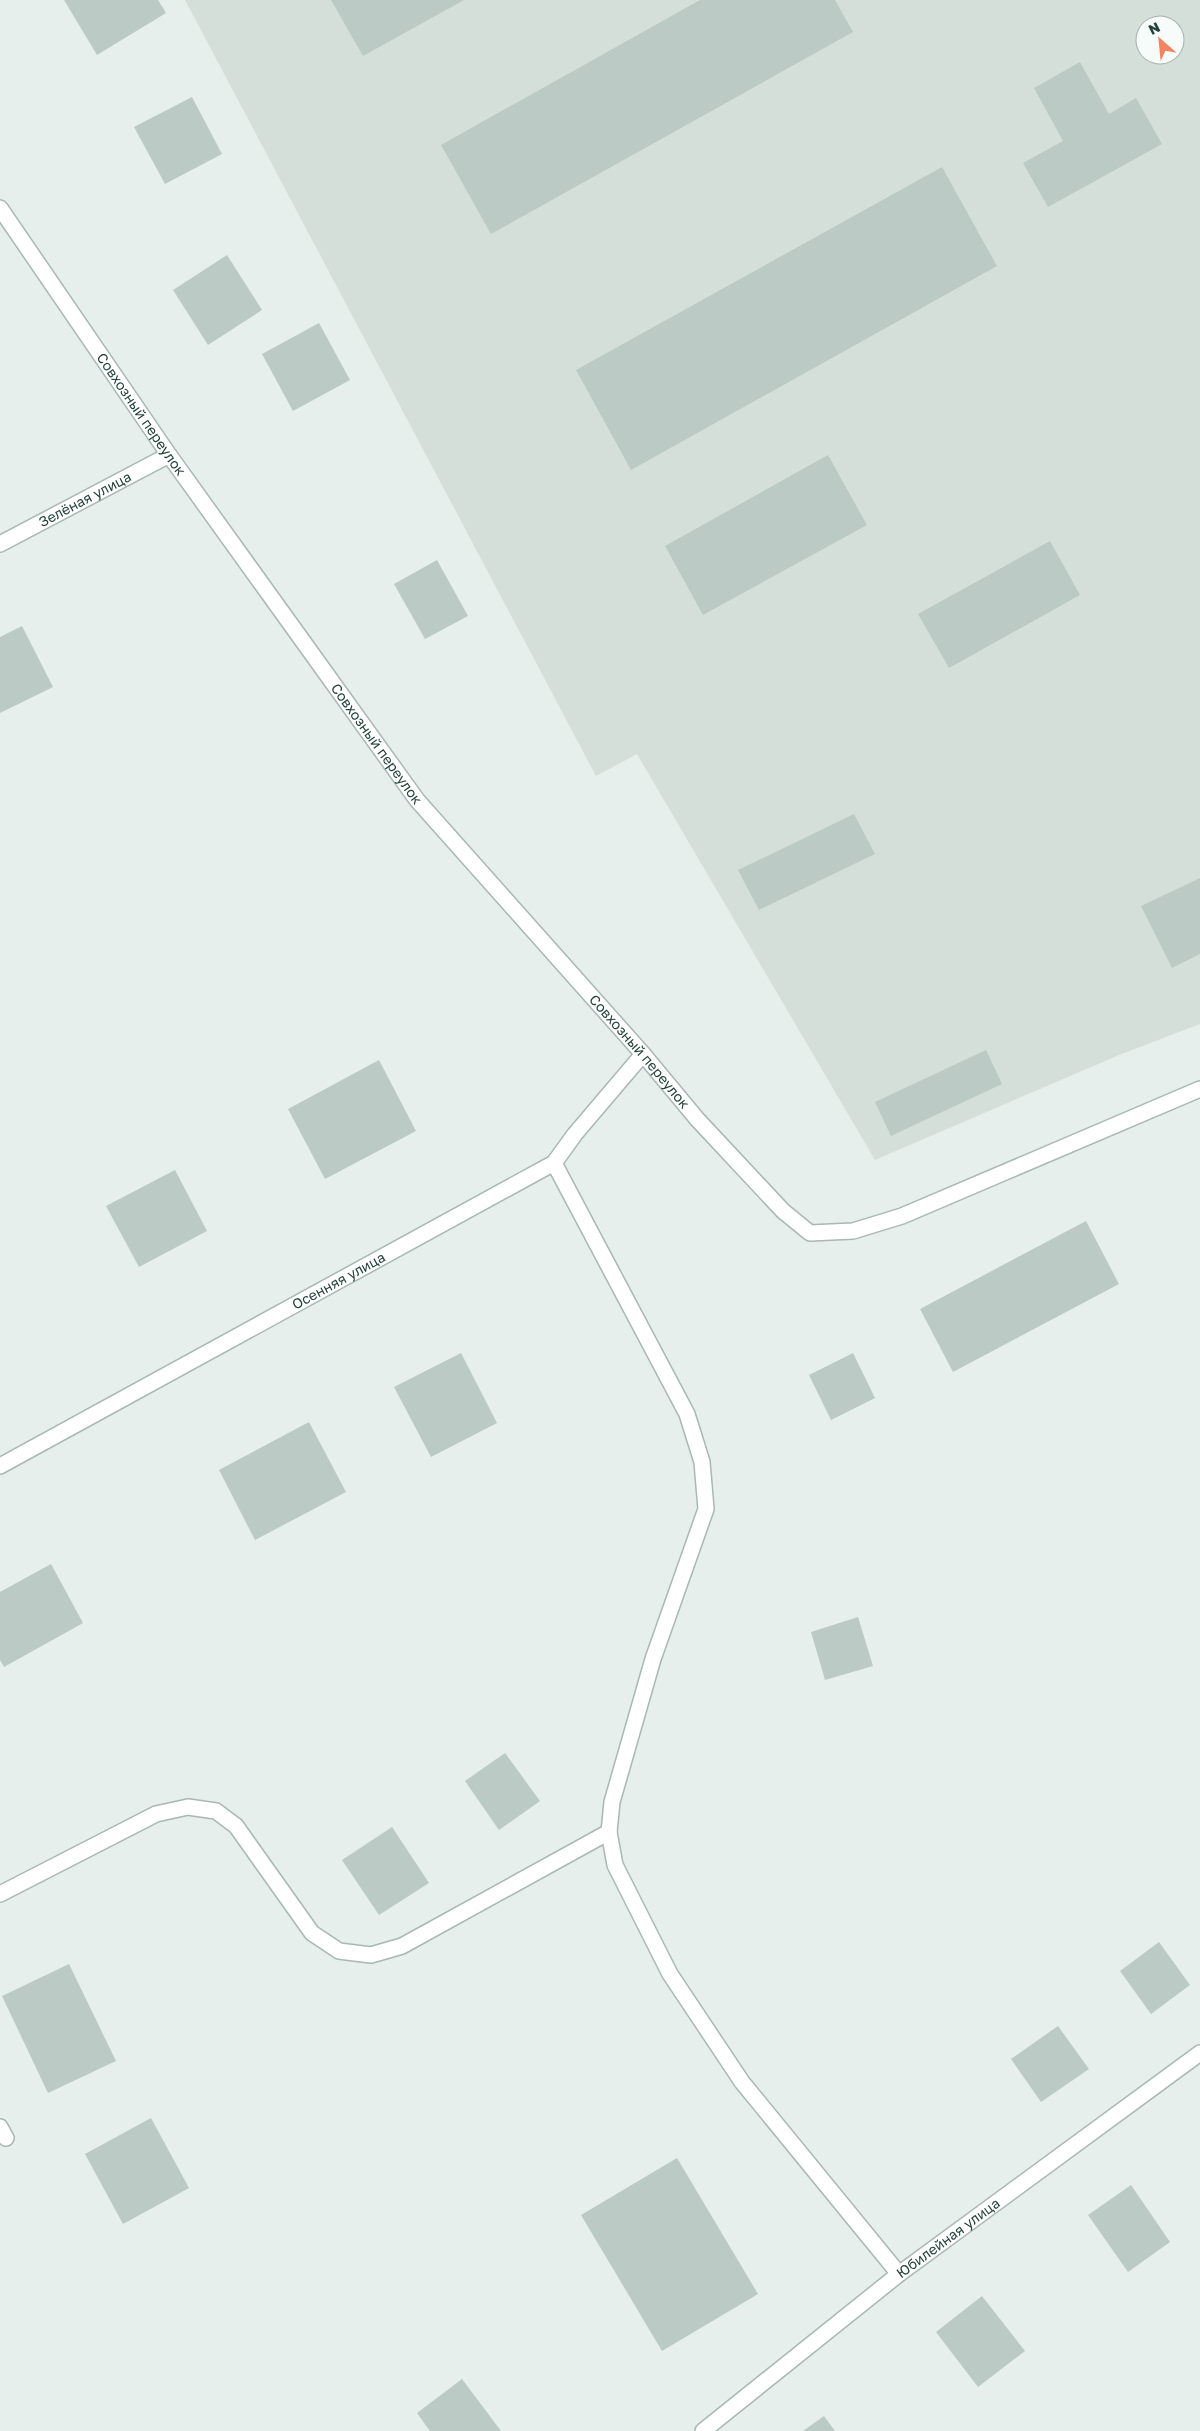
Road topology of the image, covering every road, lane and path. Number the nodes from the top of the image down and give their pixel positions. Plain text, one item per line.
1 (0, 208) edge
2 (169, 455) junction
3 (0, 544) edge
4 (643, 1054) junction
5 (1200, 1089) edge
6 (554, 1163) junction
7 (0, 1466) edge
8 (609, 1832) junction
9 (0, 1894) edge
10 (1200, 2053) edge
11 (899, 2274) junction
12 (703, 2431) edge

1 - 2 street, Совхозный переулок
2 - 3 street, Зелёная улица
2 - 4 street, Совхозный переулок
4 - 5 street, Совхозный переулок
4 - 6 street, Осенняя улица
6 - 7 street, Осенняя улица
6 - 8 street
8 - 9 street
8 - 11 street
10 - 11 street, Юбилейная улица
11 - 12 street, Юбилейная улица

